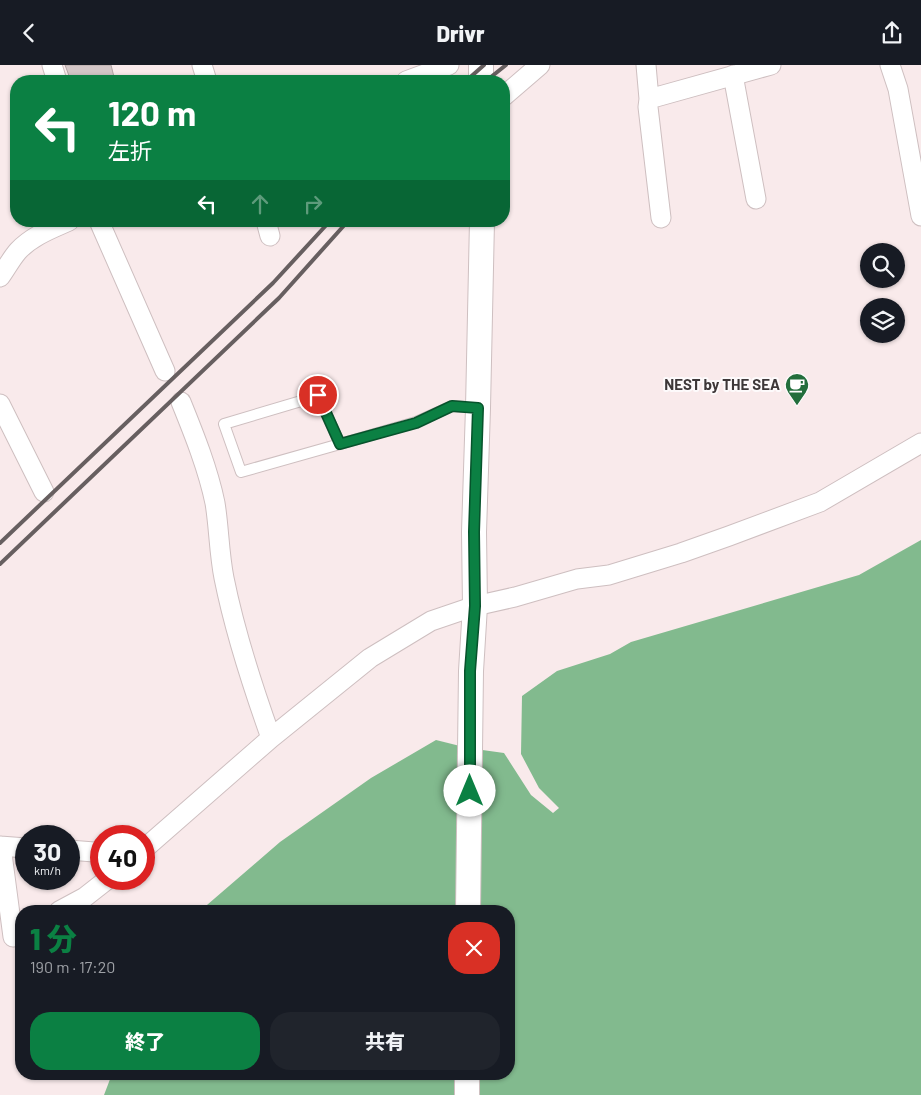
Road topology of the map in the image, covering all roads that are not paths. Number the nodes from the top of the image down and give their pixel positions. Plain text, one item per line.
1 (448, 65) edge
2 (540, 65) edge
3 (646, 65) edge
4 (771, 65) edge
5 (890, 65) edge
6 (422, 75) edge
7 (733, 75) junction
8 (510, 91) edge
9 (648, 99) junction
10 (756, 199) dead end
11 (921, 217) edge
12 (661, 218) dead end
13 (57, 227) edge
14 (102, 227) edge
15 (482, 227) edge
16 (0, 277) edge
17 (166, 371) dead end
18 (181, 402) dead end
19 (0, 404) edge
20 (478, 408) junction
21 (921, 443) edge
22 (340, 444) junction
23 (44, 492) dead end
24 (475, 606) junction
25 (271, 738) junction
26 (155, 839) edge
27 (0, 846) edge
28 (15, 847) edge
29 (94, 890) edge
30 (70, 905) edge
31 (468, 905) edge
32 (11, 938) edge
33 (467, 1080) edge
34 (467, 1095) edge

1 - 6 street
2 - 8 street
3 - 9 street
4 - 7 street
5 - 11 street
7 - 9 street
7 - 10 street
9 - 12 street
13 - 16 street
14 - 17 street
15 - 20 street
18 - 25 street
19 - 23 street
20 - 22 lane
20 - 24 street
21 - 24 street
22 - 22 lane
24 - 25 street
24 - 31 street
25 - 26 street
27 - 28 street
27 - 32 street
29 - 30 street
33 - 34 street

